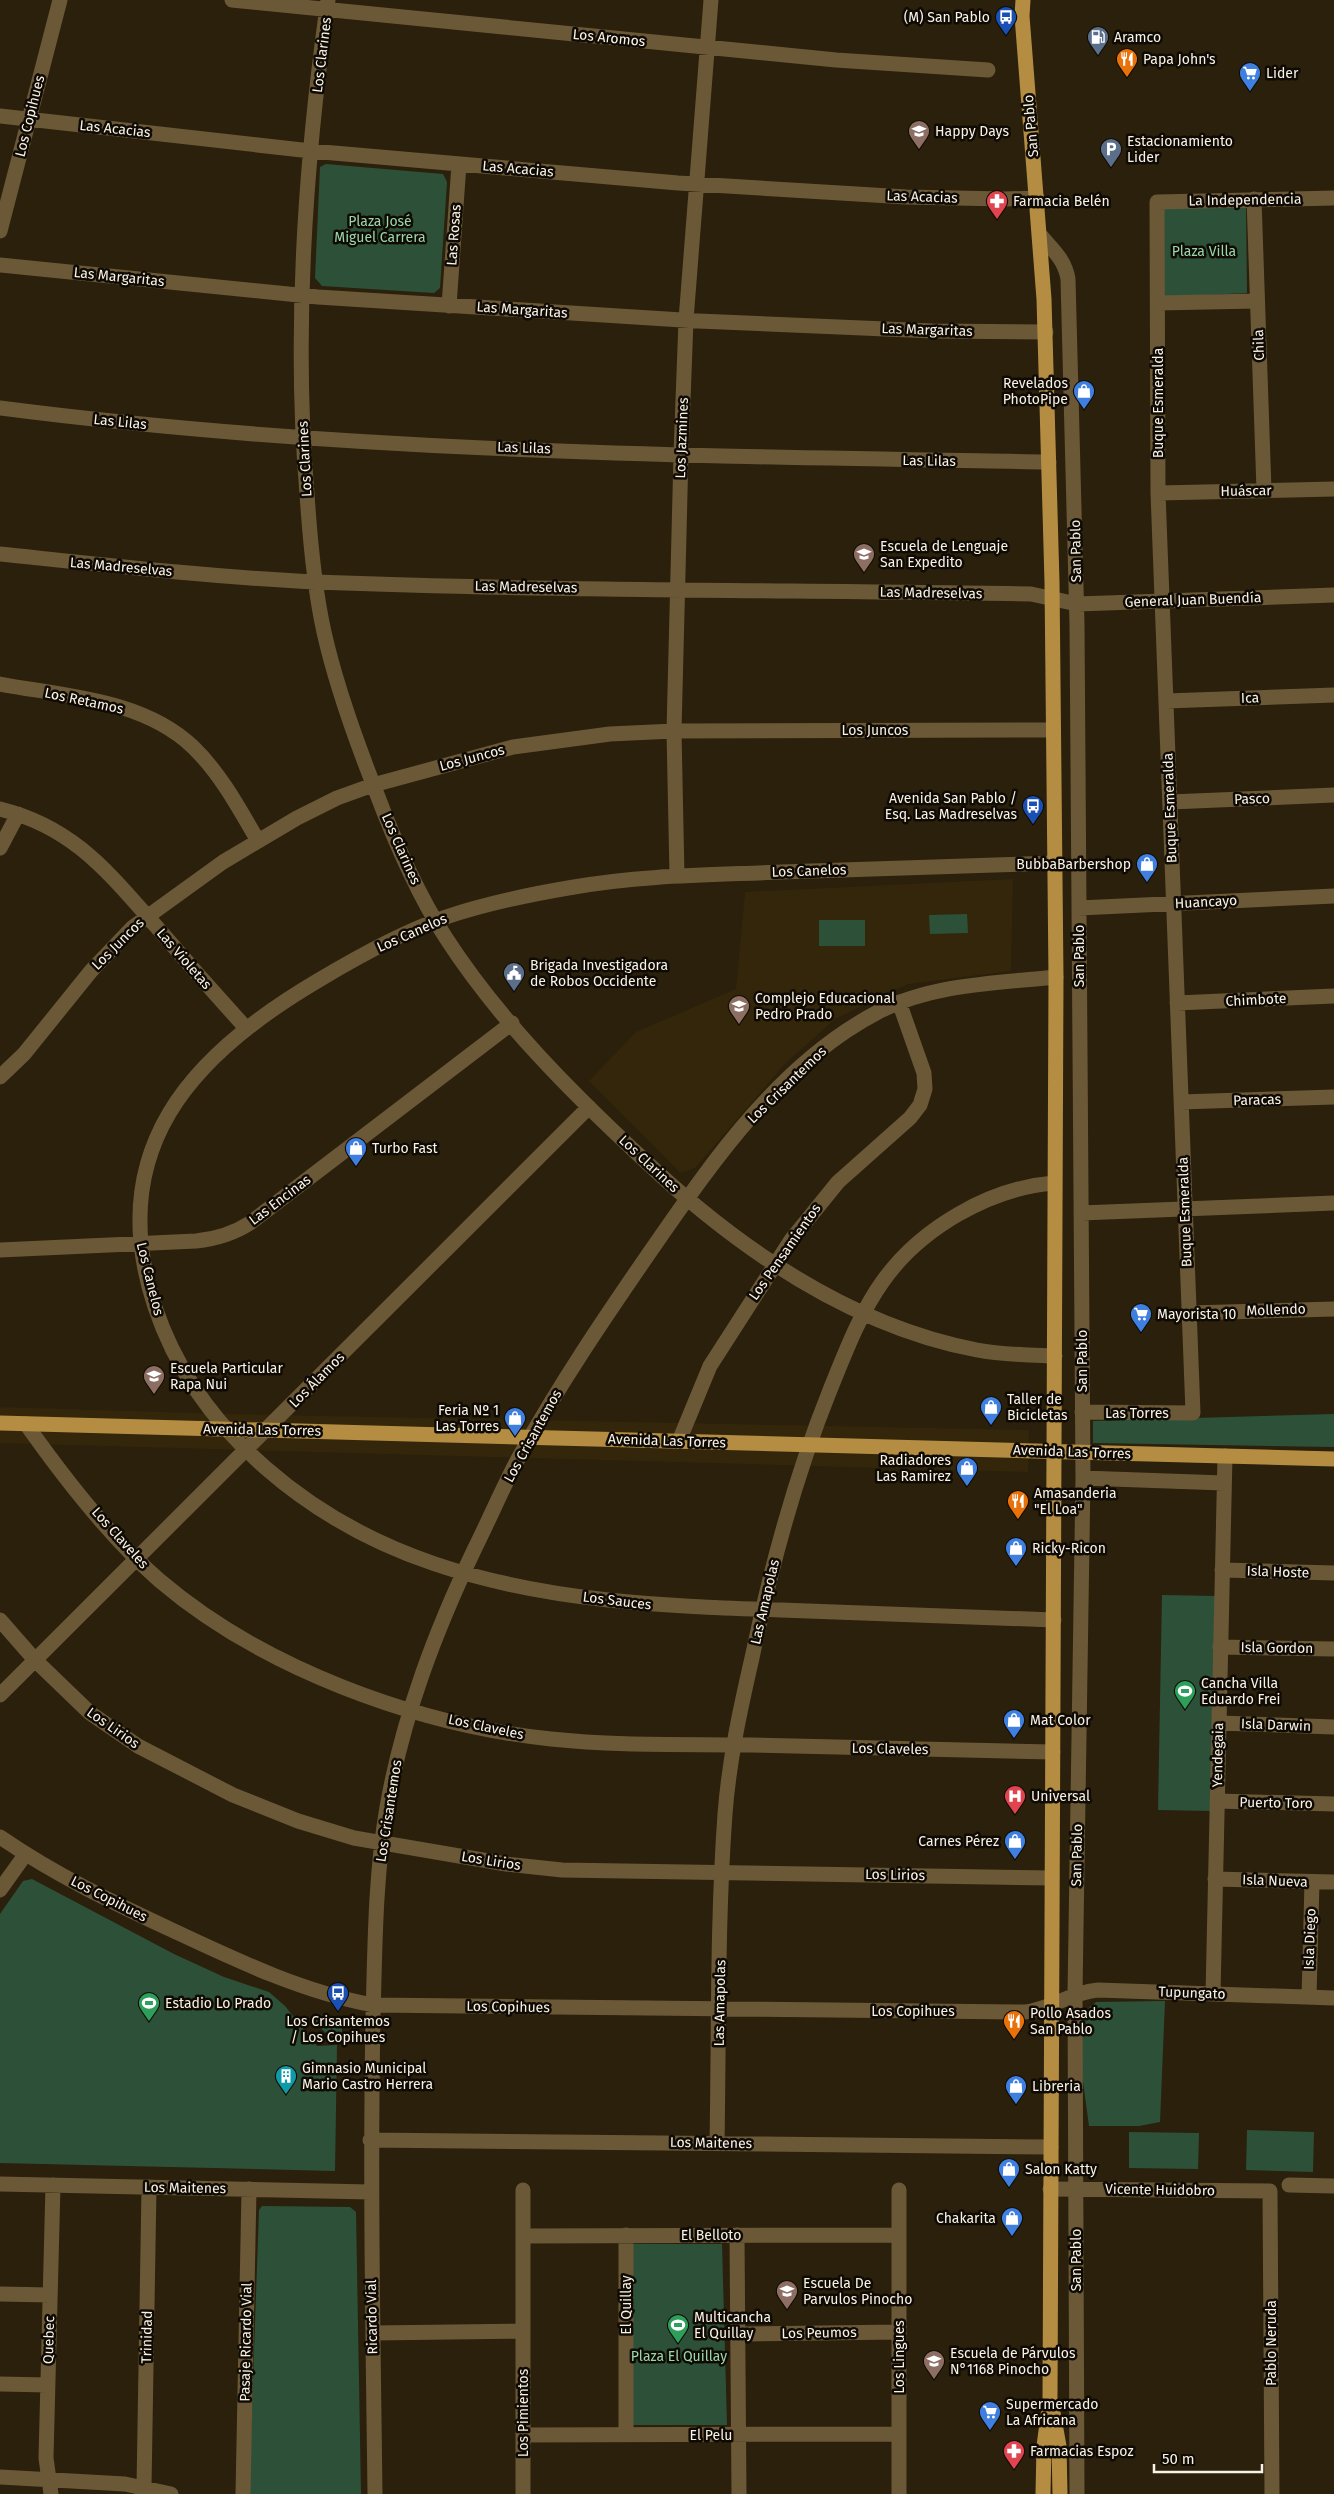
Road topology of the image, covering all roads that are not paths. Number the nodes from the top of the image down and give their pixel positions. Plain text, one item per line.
1 (60, 0) edge
2 (232, 0) edge
3 (711, 0) edge
4 (1016, 0) edge
5 (1023, 0) edge
6 (327, 5) edge
7 (1022, 16) junction
8 (707, 47) junction
9 (988, 70) dead end
10 (0, 116) edge
11 (29, 120) junction
12 (311, 150) junction
13 (459, 164) junction
14 (696, 184) junction
15 (1037, 198) junction
16 (1334, 198) edge
17 (1254, 199) junction
18 (1157, 202) joint
19 (0, 232) edge
20 (1041, 236) junction
21 (0, 265) edge
22 (301, 296) junction
23 (1258, 301) junction
24 (1158, 303) junction
25 (449, 306) junction
26 (686, 320) junction
27 (1046, 332) junction
28 (0, 408) edge
29 (303, 439) junction
30 (680, 454) junction
31 (1049, 462) junction
32 (1334, 489) edge
33 (1264, 490) junction
34 (1158, 493) junction
35 (0, 554) edge
36 (316, 582) junction
37 (678, 590) junction
38 (1334, 595) edge
39 (1052, 600) junction
40 (1162, 602) junction
41 (1077, 604) junction
42 (0, 684) edge
43 (1334, 695) edge
44 (1166, 701) junction
45 (1053, 730) junction
46 (674, 731) junction
47 (373, 786) junction
48 (1334, 795) edge
49 (1170, 802) junction
50 (0, 809) edge
51 (18, 814) junction
52 (258, 841) junction
53 (0, 848) edge
54 (1054, 863) junction
55 (677, 876) junction
56 (1334, 896) edge
57 (1173, 903) junction
58 (1079, 908) junction
59 (146, 916) junction
60 (435, 921) junction
61 (1056, 977) junction
62 (1334, 996) edge
63 (899, 1002) junction
64 (1177, 1004) junction
65 (512, 1023) junction
66 (246, 1028) junction
67 (0, 1077) edge
68 (1334, 1097) edge
69 (1181, 1102) junction
70 (589, 1107) junction
71 (1054, 1183) junction
72 (687, 1198) junction
73 (1334, 1204) edge
74 (1185, 1209) junction
75 (1081, 1213) junction
76 (140, 1244) junction
77 (0, 1250) edge
78 (776, 1264) junction
79 (1334, 1309) edge
80 (864, 1313) junction
81 (1189, 1313) junction
82 (1055, 1356) junction
83 (1082, 1412) junction
84 (1193, 1413) joint
85 (0, 1423) edge
86 (26, 1424) junction
87 (226, 1429) junction
88 (267, 1430) junction
89 (531, 1437) junction
90 (678, 1441) junction
91 (808, 1444) junction
92 (246, 1450) junction
93 (1055, 1451) junction
94 (1082, 1452) junction
95 (1225, 1456) junction
96 (1334, 1459) edge
97 (1083, 1478) junction
98 (1224, 1482) junction
99 (137, 1559) junction
100 (1222, 1570) junction
101 (463, 1573) junction
102 (1334, 1574) edge
103 (762, 1609) junction
104 (0, 1620) edge
105 (1054, 1620) junction
106 (1220, 1647) junction
107 (1334, 1649) edge
108 (35, 1660) junction
109 (0, 1695) edge
110 (410, 1709) junction
111 (1219, 1723) junction
112 (1334, 1727) edge
113 (733, 1745) junction
114 (1053, 1752) junction
115 (1217, 1801) junction
116 (1334, 1804) edge
117 (0, 1837) edge
118 (382, 1844) junction
119 (26, 1855) junction
120 (722, 1873) junction
121 (1052, 1878) junction
122 (1215, 1879) junction
123 (1312, 1882) junction
124 (1334, 1882) edge
125 (0, 1890) edge
126 (1075, 1994) junction
127 (1213, 1994) junction
128 (1309, 1997) junction
129 (1334, 1998) edge
130 (1052, 2004) junction
131 (374, 2005) junction
132 (719, 2010) junction
133 (370, 2140) junction
134 (717, 2144) junction
135 (1051, 2147) junction
136 (0, 2184) edge
137 (53, 2185) junction
138 (1289, 2186) dead end
139 (1334, 2186) edge
140 (149, 2187) junction
141 (1050, 2188) junction
142 (249, 2189) junction
143 (1076, 2189) junction
144 (523, 2190) dead end
145 (899, 2190) dead end
146 (1270, 2191) joint
147 (370, 2192) junction
148 (626, 2235) junction
149 (737, 2235) junction
150 (899, 2235) junction
151 (523, 2236) junction
152 (0, 2294) edge
153 (50, 2295) junction
154 (523, 2332) junction
155 (899, 2332) junction
156 (372, 2333) junction
157 (738, 2334) junction
158 (0, 2384) edge
159 (48, 2385) junction
160 (1050, 2401) junction
161 (739, 2434) junction
162 (899, 2434) junction
163 (523, 2435) junction
164 (626, 2435) junction
165 (0, 2477) edge
166 (50, 2487) edge
167 (144, 2487) junction
168 (171, 2494) edge
169 (242, 2494) edge
170 (375, 2494) edge
171 (523, 2494) edge
172 (740, 2494) edge
173 (899, 2494) edge
174 (1043, 2494) edge
175 (1060, 2494) edge
176 (1077, 2494) edge
177 (1272, 2494) edge

1 - 11 street, Los Copihues
2 - 6 street, Los Aromos
3 - 8 street, Los Jazmines
4 - 7 main road, San Pablo
5 - 7 main road, San Pablo
6 - 8 street, Los Aromos
6 - 12 street, Los Clarines
7 - 15 main road, San Pablo
8 - 9 street, Los Aromos
8 - 14 street, Los Jazmines
10 - 11 street, Las Acacias
11 - 12 street, Las Acacias
11 - 19 street, Los Copihues
12 - 13 street, Las Acacias
12 - 22 street, Los Clarines
13 - 14 street, Las Acacias
13 - 25 street, Las Rosas
14 - 15 street, Las Acacias
14 - 26 street, Los Jazmines
15 - 20 main road, San Pablo
16 - 17 street, La Independencia
17 - 18 street, La Independencia
17 - 23 street, Chila
18 - 24 street, Buque Esmeralda
20 - 27 main road, San Pablo
20 - 41 street, San Pablo
21 - 22 street, Las Margaritas
22 - 25 street, Las Margaritas
22 - 29 street, Los Clarines
23 - 24 street
23 - 33 street, Chila
24 - 34 street, Buque Esmeralda
25 - 26 street, Las Margaritas
26 - 27 street, Las Margaritas
26 - 30 street, Los Jazmines
27 - 31 main road, San Pablo
28 - 29 street, Las Lilas
29 - 30 street, Las Lilas
29 - 36 street, Los Clarines
30 - 31 street, Las Lilas
30 - 37 street, Los Jazmines
31 - 39 main road, San Pablo
32 - 33 street, Huáscar
33 - 34 street, Huáscar
34 - 40 street, Buque Esmeralda
35 - 36 street, Las Madreselvas
36 - 37 street, Las Madreselvas
36 - 47 street, Los Clarines
37 - 39 street, Las Madreselvas
37 - 46 street, Los Jazmines
38 - 40 street, General Juan Buendía
39 - 41 street, General Juan Buendía
39 - 45 main road, San Pablo
40 - 41 street, General Juan Buendía
40 - 44 street, Buque Esmeralda
41 - 58 street, San Pablo
42 - 52 street, Los Retamos
43 - 44 street, Ica
44 - 49 street, Buque Esmeralda
45 - 46 street, Los Juncos
45 - 54 main road, San Pablo
46 - 47 street, Los Juncos
46 - 55 street, Los Jazmines
47 - 52 street, Los Juncos
47 - 60 street, Los Clarines
48 - 49 street, Pasco
49 - 57 street, Buque Esmeralda
50 - 51 street, Las Violetas
51 - 53 street
51 - 59 street, Las Violetas
52 - 59 street, Los Juncos
54 - 55 street, Los Canelos
54 - 61 main road, San Pablo
55 - 60 street, Los Canelos
56 - 57 street, Huancayo
57 - 58 street, Huancayo
57 - 64 street, Buque Esmeralda
58 - 75 street, San Pablo
59 - 66 street, Las Violetas
59 - 67 street, Los Juncos
60 - 65 street, Los Clarines
60 - 66 street, Los Canelos
61 - 63 street, Los Crisantemos
61 - 71 main road, San Pablo
62 - 64 street, Chimbote
63 - 72 street, Los Crisantemos
63 - 78 street, Los Pensamientos
64 - 69 street, Buque Esmeralda
65 - 70 street, Los Clarines
65 - 76 street, Las Encinas
66 - 76 street, Los Canelos
68 - 69 street, Paracas
69 - 74 street, Buque Esmeralda
70 - 72 street, Los Clarines
70 - 88 street, Los Álamos
71 - 80 street, Las Amapolas
71 - 82 main road, San Pablo
72 - 78 street, Los Clarines
72 - 89 street, Los Crisantemos
73 - 74 street
74 - 75 street
74 - 81 street, Buque Esmeralda
75 - 83 street, San Pablo
76 - 77 street, Las Encinas
76 - 87 street, Los Canelos
78 - 80 street, Los Clarines
78 - 90 street, Los Pensamientos
79 - 81 street, Mollendo
80 - 82 street, Los Clarines
80 - 91 street, Las Amapolas
81 - 84 street, Buque Esmeralda
82 - 93 main road, San Pablo
83 - 84 street, Las Torres
83 - 94 street, San Pablo
85 - 86 main road, Avenida Las Torres
86 - 87 main road, Avenida Las Torres
86 - 99 street, Los Claveles
87 - 88 main road, Avenida Las Torres
87 - 92 street, Los Sauces
88 - 89 main road, Avenida Las Torres
88 - 92 street, Los Álamos
89 - 90 main road, Avenida Las Torres
89 - 101 street, Los Crisantemos
90 - 91 main road, Avenida Las Torres
91 - 93 main road, Avenida Las Torres
91 - 103 street, Las Amapolas
92 - 99 street, Los Álamos
92 - 101 street, Los Sauces
93 - 94 main road, Avenida Las Torres
93 - 105 main road, San Pablo
94 - 95 main road, Avenida Las Torres
94 - 97 street, San Pablo
95 - 96 main road, Avenida Las Torres
95 - 98 street, Yendegaia
97 - 98 street, Avenida Las Torres
97 - 126 street, San Pablo
98 - 100 street, Yendegaia
99 - 108 street, Los Álamos
99 - 110 street, Los Claveles
100 - 102 street, Isla Hoste
100 - 106 street, Yendegaia
101 - 103 street, Los Sauces
101 - 110 street, Los Crisantemos
103 - 105 street, Los Sauces
103 - 113 street, Las Amapolas
104 - 108 street, Los Lirios
105 - 114 main road, San Pablo
106 - 107 street, Isla Gordon
106 - 111 street, Yendegaia
108 - 109 street, Los Álamos
108 - 118 street, Los Lirios
110 - 113 street, Los Claveles
110 - 118 street, Los Crisantemos
111 - 112 street, Isla Darwin
111 - 115 street, Yendegaia
113 - 114 street, Los Claveles
113 - 120 street, Las Amapolas
114 - 121 main road, San Pablo
115 - 116 street, Puerto Toro
115 - 122 street, Yendegaia
117 - 119 street, Los Copihues
118 - 120 street, Los Lirios
118 - 131 street, Los Crisantemos
119 - 125 street
119 - 131 street, Los Copihues
120 - 121 street, Los Lirios
120 - 132 street, Las Amapolas
121 - 130 main road, San Pablo
122 - 123 street, Isla Nueva
122 - 127 street, Yendegaia
123 - 124 street, Isla Nueva
123 - 128 street, Isla Diego
126 - 127 street, Tupungato
126 - 130 street, Tupungato
126 - 143 street, San Pablo
127 - 128 street, Tupungato
128 - 129 street, Tupungato
130 - 132 street, Los Copihues
130 - 135 main road, San Pablo
131 - 132 street, Los Copihues
131 - 133 street, Los Crisantemos
132 - 134 street, Las Amapolas
133 - 134 street, Los Maitenes
133 - 147 street, Ricardo Vial
134 - 135 street, Los Maitenes
135 - 141 main road, San Pablo
136 - 137 street, Los Maitenes
137 - 140 street, Los Maitenes
137 - 153 street, Quebec
138 - 139 street
140 - 142 street, Los Maitenes
140 - 167 street, Trinidad
141 - 143 street, Vicente Huidobro
141 - 160 main road, San Pablo
142 - 147 street, Los Maitenes
142 - 169 street, Pasaje Ricardo Vial
143 - 146 street, Vicente Huidobro
143 - 176 street, San Pablo
144 - 151 street, Los Pimientos
145 - 150 street, Los Lingues
146 - 177 street, Pablo Neruda
147 - 156 street, Ricardo Vial
148 - 149 street, El Belloto
148 - 151 street, El Belloto
148 - 164 street, El Quillay
149 - 150 street, El Belloto
149 - 157 street
150 - 155 street, Los Lingues
151 - 154 street, Los Pimientos
152 - 153 street
153 - 159 street, Quebec
154 - 156 street
154 - 163 street, Los Pimientos
155 - 157 street, Los Peumos
155 - 162 street, Los Lingues
156 - 170 street, Ricardo Vial
157 - 161 street
158 - 159 street
159 - 166 street, Quebec
160 - 174 main road, San Pablo
160 - 175 main road, San Pablo
161 - 162 street, El Pelu
161 - 164 street, El Pelu
161 - 172 street
162 - 173 street, Los Lingues
163 - 164 street, El Pelu
163 - 171 street, Los Pimientos
165 - 166 street
166 - 167 street
167 - 168 street

